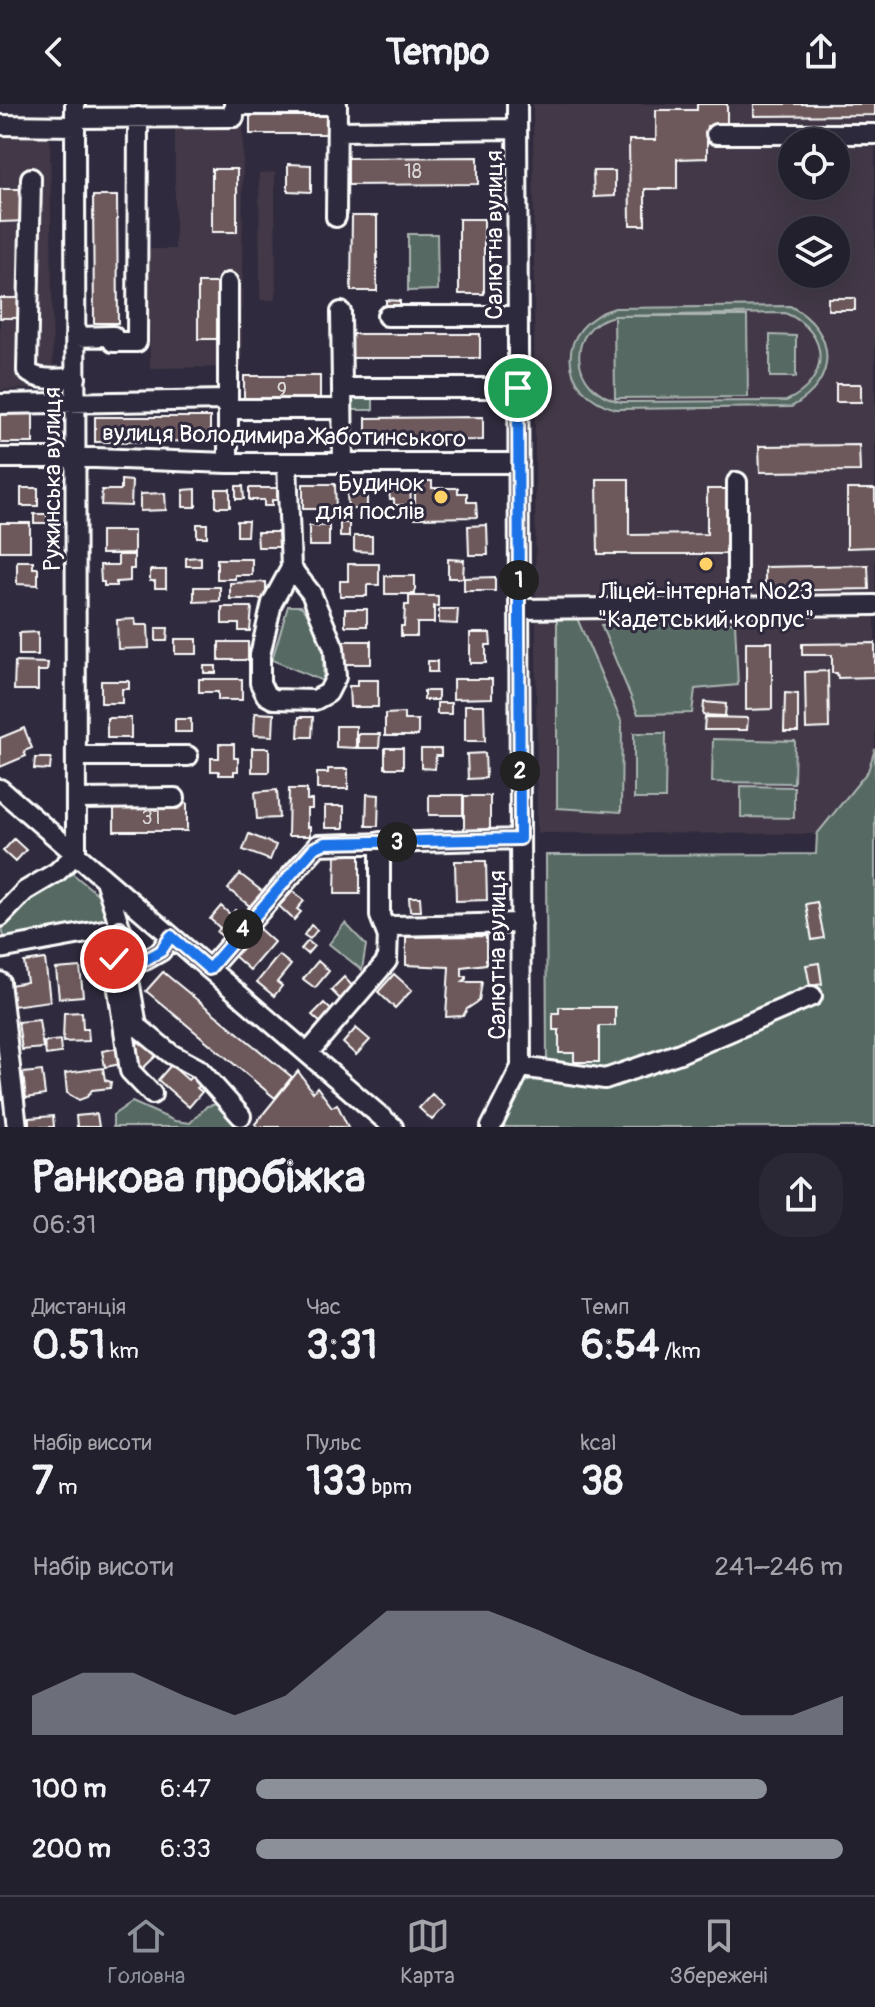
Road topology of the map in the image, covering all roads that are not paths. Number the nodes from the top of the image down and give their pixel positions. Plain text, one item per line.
1 (234, 104) edge
2 (337, 104) edge
3 (517, 104) edge
4 (75, 116) edge
5 (138, 117) junction
6 (0, 125) edge
7 (517, 129) junction
8 (337, 131) junction
9 (716, 134) dead end
10 (875, 134) edge
11 (31, 178) dead end
12 (336, 217) dead end
13 (228, 283) dead end
14 (341, 312) dead end
15 (387, 316) dead end
16 (518, 316) junction
17 (75, 337) junction
18 (76, 378) junction
19 (342, 388) junction
20 (518, 388) junction
21 (76, 402) junction
22 (0, 404) edge
23 (228, 405) junction
24 (342, 409) junction
25 (0, 458) edge
26 (76, 458) junction
27 (228, 463) junction
28 (287, 463) junction
29 (519, 463) junction
30 (343, 464) junction
31 (737, 482) dead end
32 (291, 568) junction
33 (875, 605) edge
34 (737, 608) junction
35 (519, 609) junction
36 (77, 756) junction
37 (188, 756) dead end
38 (0, 789) edge
39 (175, 798) dead end
40 (77, 799) junction
41 (520, 839) junction
42 (380, 842) junction
43 (76, 854) junction
44 (105, 880) junction
45 (0, 917) edge
46 (521, 923) junction
47 (120, 927) junction
48 (171, 936) junction
49 (388, 937) junction
50 (0, 949) edge
51 (124, 952) junction
52 (209, 969) junction
53 (0, 982) edge
54 (812, 996) dead end
55 (308, 1053) junction
56 (521, 1067) junction
57 (152, 1094) dead end
58 (241, 1116) dead end
59 (388, 1125) edge
60 (17, 1127) edge
61 (491, 1127) edge

1 - 2 street
1 - 5 street
2 - 8 street
3 - 7 street, Салютна вулиця
4 - 5 street
4 - 6 street
4 - 17 street, Ружинська вулиця
5 - 17 street
7 - 8 street
7 - 16 street, Салютна вулиця
8 - 12 street
9 - 10 street
11 - 18 street
13 - 23 street
14 - 19 street
15 - 16 street
16 - 20 street, Салютна вулиця
17 - 18 street, Ружинська вулиця
18 - 21 street, Ружинська вулиця
19 - 20 street
19 - 24 street
20 - 29 street, Салютна вулиця
21 - 22 street
21 - 23 street
21 - 26 street, Ружинська вулиця
23 - 24 street
23 - 27 street
24 - 30 street
25 - 26 street, вулиця Володимира Жаботинського
26 - 27 street, вулиця Володимира Жаботинського
26 - 36 street, Ружинська вулиця
27 - 28 street, вулиця Володимира Жаботинського
28 - 30 street, вулиця Володимира Жаботинського
28 - 32 street
29 - 30 street, вулиця Володимира Жаботинського
29 - 35 street, Салютна вулиця
31 - 34 street
32 - 32 street
33 - 34 street
34 - 35 street
35 - 41 street, Салютна вулиця
36 - 37 street
36 - 40 street, Ружинська вулиця
38 - 43 street
39 - 40 street
40 - 43 street, Ружинська вулиця
41 - 42 street
41 - 46 street, Салютна вулиця
42 - 49 street
42 - 52 street
43 - 44 street
43 - 45 street
44 - 47 street
44 - 48 street
46 - 49 street
46 - 56 street, Салютна вулиця
47 - 48 street
47 - 50 street
47 - 51 street
48 - 52 street
49 - 55 street
51 - 57 street
51 - 58 street
52 - 55 street
53 - 60 street
54 - 56 street
55 - 59 street
56 - 61 street, Салютна вулиця

